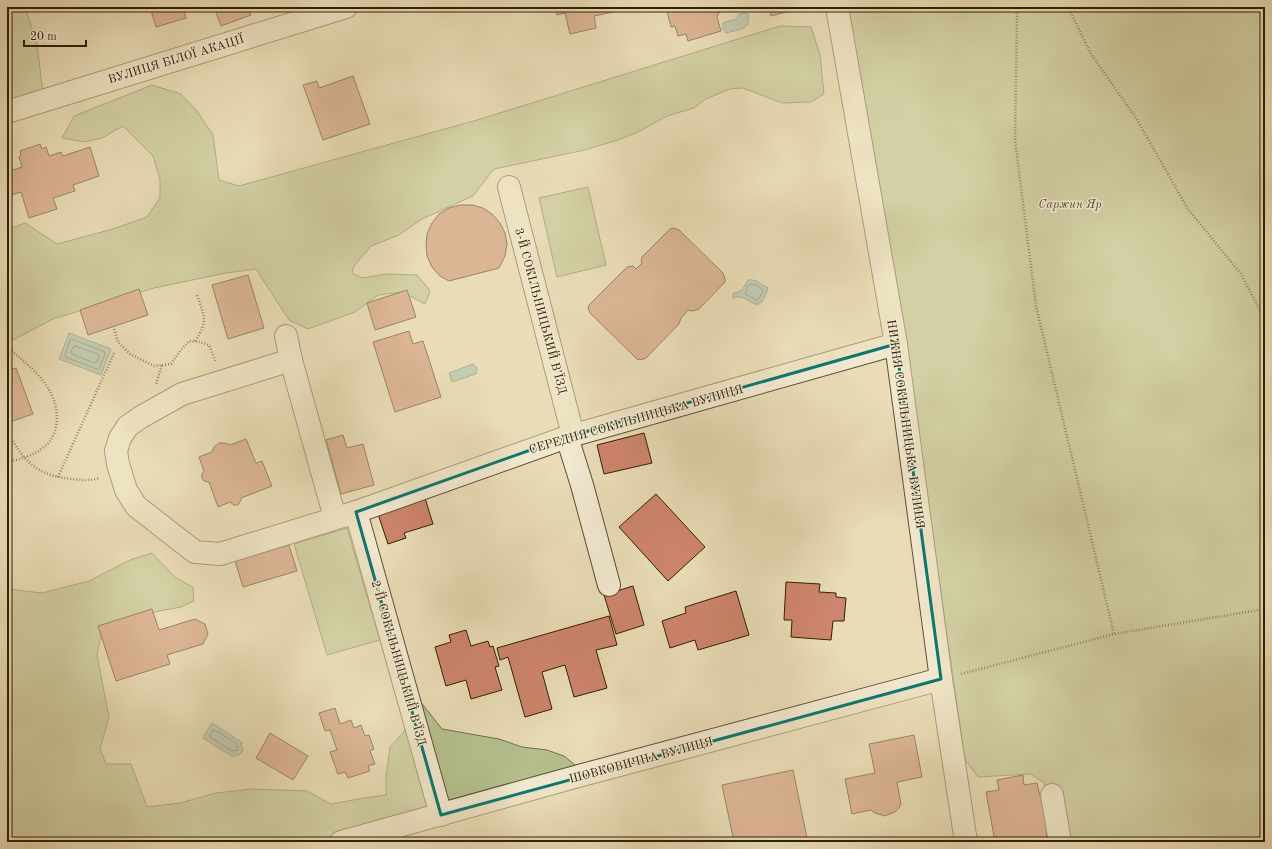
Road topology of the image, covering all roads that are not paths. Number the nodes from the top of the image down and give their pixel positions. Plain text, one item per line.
1 (346, 7) edge
2 (837, 7) edge
3 (7, 112) edge
4 (509, 187) dead end
5 (286, 336) dead end
6 (896, 344) junction
7 (291, 360) junction
8 (570, 436) junction
9 (356, 512) junction
10 (335, 518) junction
11 (609, 586) dead end
12 (941, 679) junction
13 (1052, 795) dead end
14 (442, 815) junction
15 (350, 841) edge
16 (966, 842) edge
17 (1060, 842) edge

1 - 3 street, ВУЛИЦЯ БІЛОЇ АКАЦІЇ
2 - 6 street, НИЖНЯ СОКІЛЬНИЦЬКА ВУЛИЦЯ
4 - 8 street, 3-Й СОКІЛЬНИЦЬКИЙ В’ЇЗД
5 - 7 street
6 - 8 street, СЕРЕДНЯ СОКІЛЬНИЦЬКА ВУЛИЦЯ
6 - 12 street, НИЖНЯ СОКІЛЬНИЦЬКА ВУЛИЦЯ
7 - 10 street
7 - 10 street, СЕРЕДНЯ СОКІЛЬНИЦЬКА ВУЛИЦЯ
8 - 9 street, СЕРЕДНЯ СОКІЛЬНИЦЬКА ВУЛИЦЯ
8 - 11 street, 3-Й СОКІЛЬНИЦЬКИЙ В’ЇЗД
9 - 10 street, СЕРЕДНЯ СОКІЛЬНИЦЬКА ВУЛИЦЯ
9 - 14 street, 2-Й СОКІЛЬНИЦЬКИЙ В’ЇЗД
12 - 14 street, ШОВКОВИЧНА ВУЛИЦЯ
12 - 16 street, НИЖНЯ СОКІЛЬНИЦЬКА ВУЛИЦЯ
13 - 17 street
14 - 15 street, ШОВКОВИЧНА ВУЛИЦЯ

